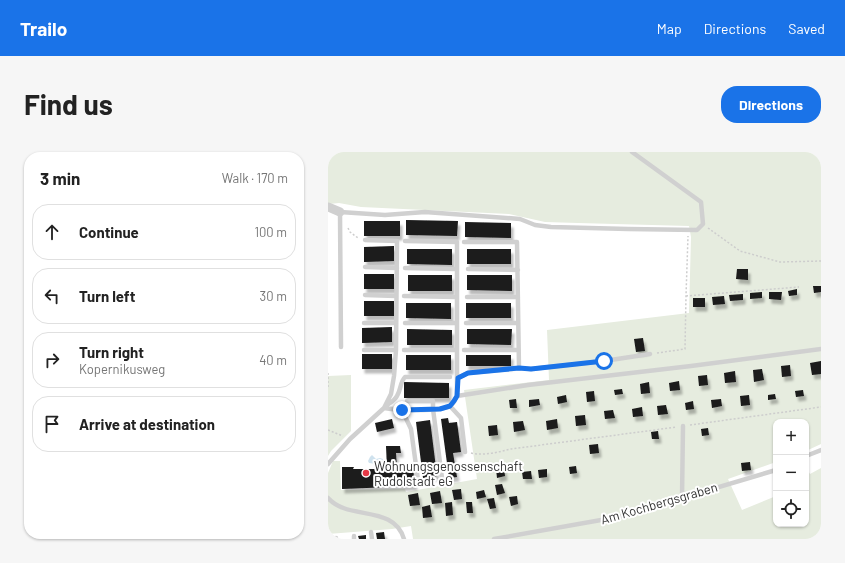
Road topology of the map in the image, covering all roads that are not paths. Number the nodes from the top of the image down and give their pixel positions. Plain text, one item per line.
1 (632, 152) edge
2 (328, 207) edge
3 (340, 212) junction
4 (365, 240) road end
5 (405, 241) dead end
6 (464, 242) dead end
7 (365, 267) dead end
8 (397, 268) junction
9 (405, 268) dead end
10 (457, 269) junction
11 (468, 269) dead end
12 (518, 270) junction
13 (365, 295) dead end
14 (396, 296) junction
15 (404, 296) dead end
16 (457, 297) junction
17 (467, 297) dead end
18 (518, 297) junction
19 (364, 323) dead end
20 (396, 323) junction
21 (405, 323) dead end
22 (466, 323) dead end
23 (518, 323) junction
24 (457, 324) junction
25 (342, 347) dead end
26 (821, 349) edge
27 (364, 350) dead end
28 (396, 350) junction
29 (404, 350) dead end
30 (457, 350) junction
31 (464, 350) dead end
32 (518, 350) junction
33 (650, 354) road end
34 (519, 368) junction
35 (450, 377) dead end
36 (458, 378) junction
37 (457, 396) junction
38 (407, 401) dead end
39 (450, 406) junction
40 (384, 408) junction
41 (433, 409) junction
42 (402, 410) junction
43 (683, 426) road end
44 (821, 450) edge
45 (465, 452) road end
46 (808, 455) edge
47 (328, 464) edge
48 (773, 471) edge
49 (442, 478) dead end
50 (418, 480) dead end
51 (328, 498) edge
52 (682, 498) junction
53 (371, 532) dead end
54 (372, 539) edge
55 (404, 539) edge
56 (494, 539) edge

1 - 3 lane
2 - 3 street
3 - 25 lane
4 - 8 lane
5 - 10 lane
6 - 12 lane
7 - 8 lane
8 - 14 lane
9 - 10 lane
10 - 16 lane
11 - 12 lane
12 - 18 lane
13 - 14 lane
14 - 20 lane
15 - 16 lane
16 - 24 lane
17 - 18 lane
18 - 23 lane
19 - 20 lane
20 - 28 lane
21 - 24 lane
22 - 23 lane
23 - 32 lane
24 - 30 lane
26 - 37 lane
27 - 28 lane
28 - 40 lane
29 - 30 lane
30 - 36 lane
31 - 32 lane
32 - 34 lane
33 - 34 lane
34 - 36 lane
35 - 40 lane
36 - 37 lane
37 - 39 lane
38 - 41 lane
39 - 41 lane
39 - 45 lane
40 - 42 lane
40 - 47 lane
41 - 42 lane
41 - 49 lane
42 - 50 lane
43 - 52 lane
44 - 46 lane
48 - 52 lane, Am Kochbergsgraben
51 - 55 lane
52 - 56 lane, Am Kochbergsgraben
53 - 54 lane

